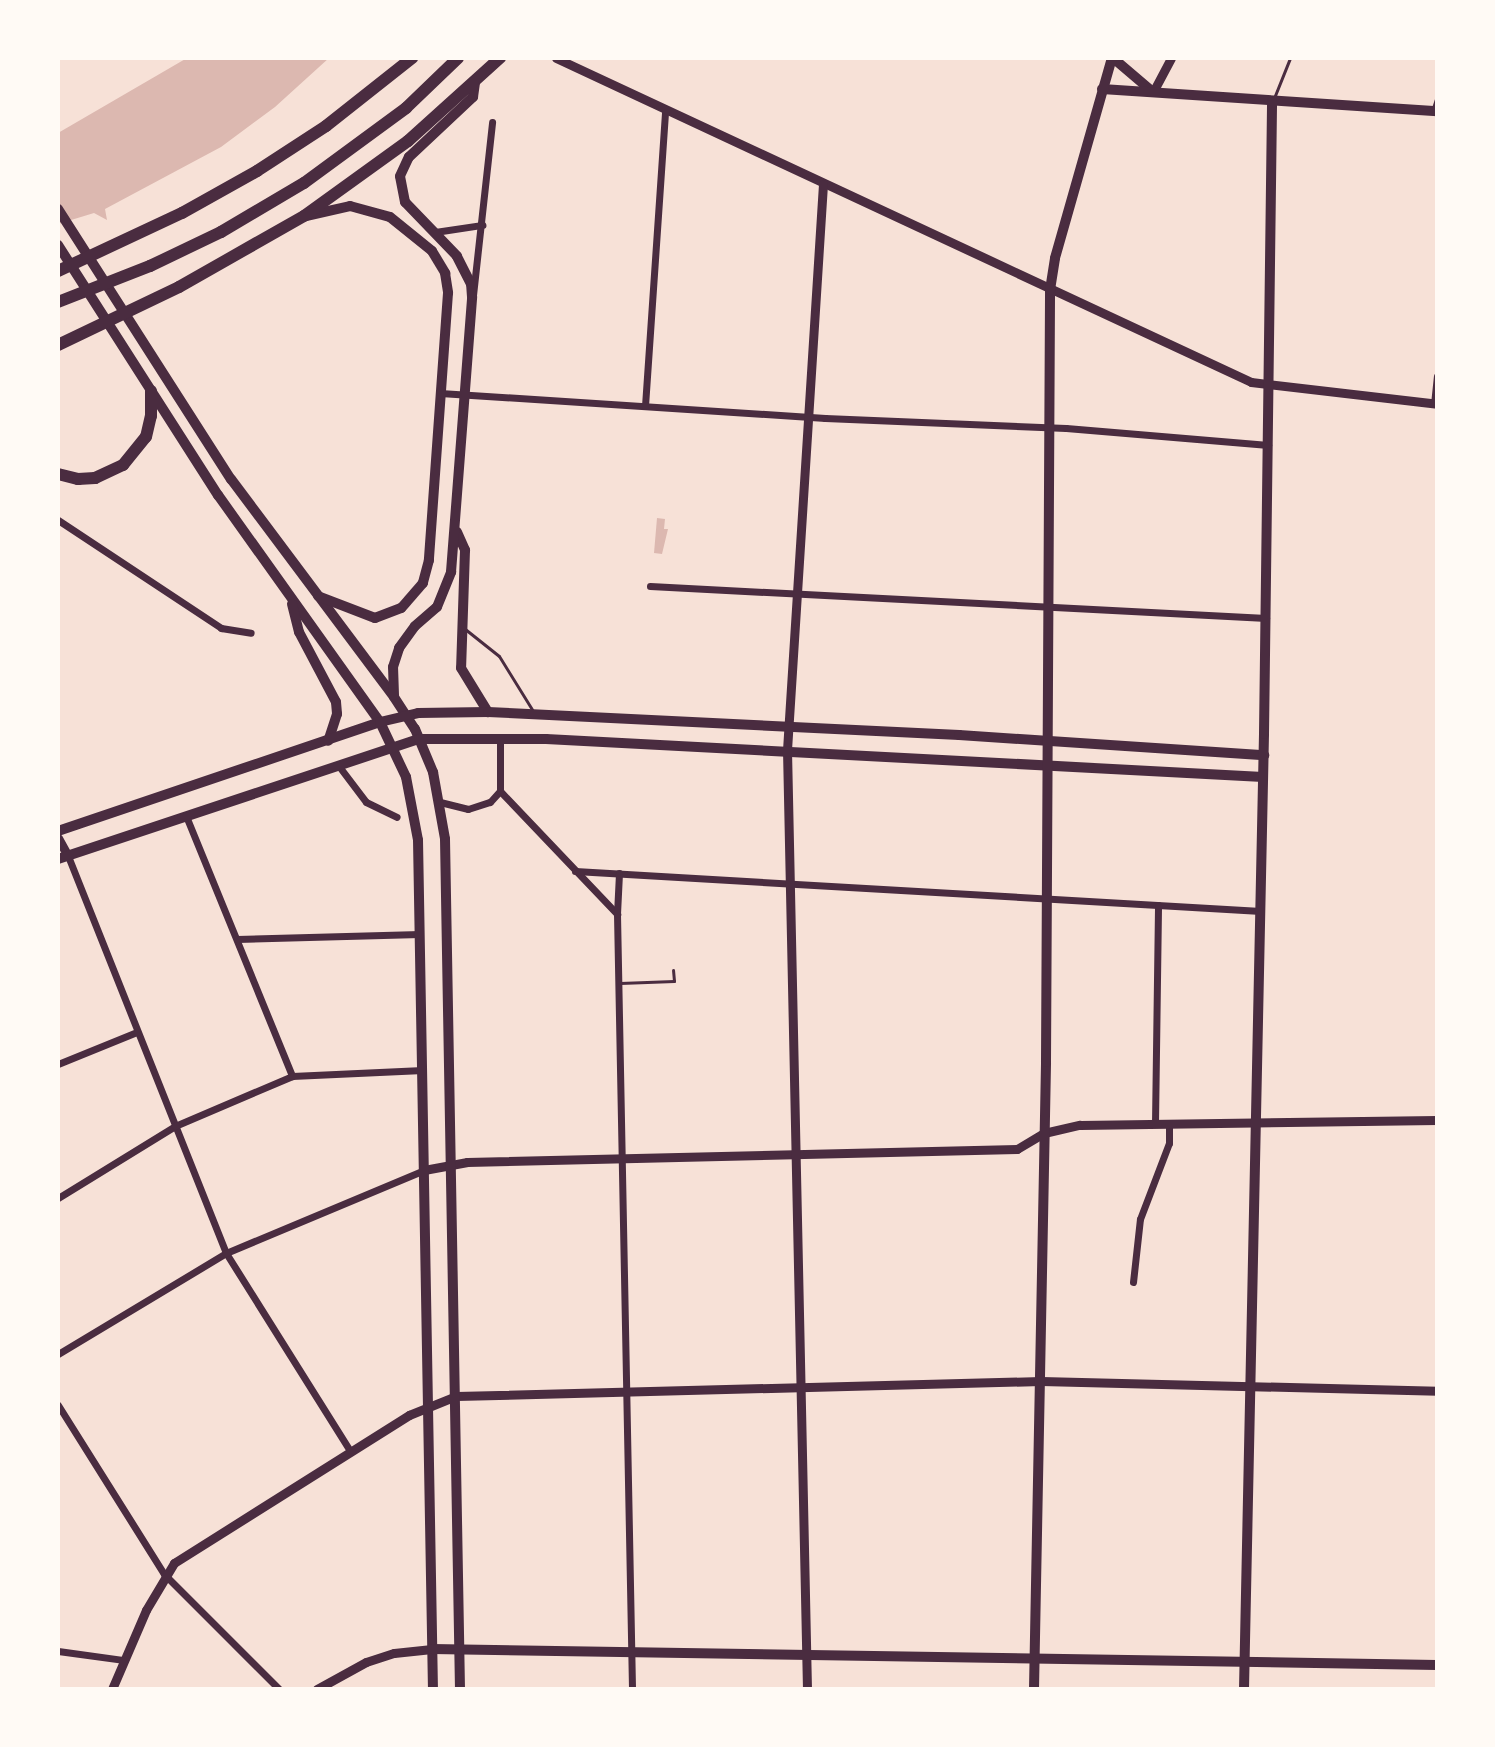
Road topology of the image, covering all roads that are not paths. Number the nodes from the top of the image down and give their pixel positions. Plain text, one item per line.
1 (412, 58) edge
2 (458, 58) edge
3 (500, 58) edge
4 (556, 58) edge
5 (1112, 58) edge
6 (1171, 58) edge
7 (1290, 58) edge
8 (475, 82) junction
9 (1102, 89) junction
10 (1153, 92) junction
11 (1437, 96) edge
12 (1272, 102) junction
13 (665, 111) junction
14 (1434, 111) edge
15 (492, 122) dead end
16 (823, 184) junction
17 (58, 209) edge
18 (304, 216) junction
19 (482, 225) junction
20 (435, 232) junction
21 (58, 245) edge
22 (58, 271) edge
23 (1050, 290) junction
24 (74, 297) junction
25 (472, 297) junction
26 (58, 302) edge
27 (58, 310) edge
28 (74, 339) junction
29 (58, 345) edge
30 (58, 352) edge
31 (1437, 376) edge
32 (1270, 386) junction
33 (151, 391) junction
34 (440, 393) junction
35 (467, 394) junction
36 (1436, 404) edge
37 (645, 406) junction
38 (808, 417) junction
39 (1049, 428) junction
40 (1268, 445) junction
41 (58, 474) edge
42 (58, 520) edge
43 (457, 530) junction
44 (650, 586) dead end
45 (796, 594) junction
46 (318, 596) junction
47 (290, 598) junction
48 (1047, 607) junction
49 (1266, 618) junction
50 (461, 625) junction
51 (251, 633) dead end
52 (394, 697) junction
53 (488, 712) junction
54 (405, 715) junction
55 (535, 715) junction
56 (380, 722) junction
57 (787, 727) junction
58 (500, 737) junction
59 (419, 739) junction
60 (328, 741) junction
61 (1046, 741) junction
62 (394, 747) junction
63 (787, 750) junction
64 (1264, 755) junction
65 (1046, 764) junction
66 (338, 765) junction
67 (1263, 777) junction
68 (500, 791) junction
69 (440, 802) junction
70 (186, 816) junction
71 (397, 817) dead end
72 (58, 831) edge
73 (58, 838) edge
74 (63, 857) edge
75 (575, 871) junction
76 (619, 873) junction
77 (789, 886) junction
78 (1044, 899) junction
79 (1158, 905) junction
80 (1261, 911) junction
81 (617, 914) junction
82 (420, 934) junction
83 (237, 939) junction
84 (673, 970) dead end
85 (618, 983) junction
86 (137, 1032) junction
87 (58, 1064) edge
88 (423, 1070) junction
89 (292, 1076) junction
90 (1437, 1120) edge
91 (1256, 1122) junction
92 (1155, 1123) junction
93 (1169, 1123) junction
94 (175, 1126) junction
95 (1044, 1133) junction
96 (795, 1157) junction
97 (622, 1160) junction
98 (452, 1163) junction
99 (424, 1170) junction
100 (58, 1198) edge
101 (226, 1253) junction
102 (1133, 1282) dead end
103 (58, 1354) edge
104 (1041, 1381) junction
105 (801, 1387) junction
106 (1251, 1387) junction
107 (626, 1390) junction
108 (1437, 1391) edge
109 (456, 1396) junction
110 (58, 1405) edge
111 (429, 1407) junction
112 (351, 1452) junction
113 (164, 1574) junction
114 (432, 1649) junction
115 (460, 1649) junction
116 (58, 1651) edge
117 (631, 1652) junction
118 (806, 1655) junction
119 (1035, 1659) junction
120 (124, 1660) junction
121 (1244, 1661) junction
122 (1437, 1665) edge
123 (112, 1689) edge
124 (279, 1689) edge
125 (317, 1689) edge
126 (433, 1689) edge
127 (460, 1689) edge
128 (632, 1689) edge
129 (807, 1689) edge
130 (1034, 1689) edge
131 (1244, 1689) edge

1 - 22 highway
2 - 24 highway
3 - 8 highway
4 - 13 street
5 - 9 main road
5 - 10 main road
6 - 10 street
7 - 12 lane
8 - 18 highway
8 - 20 main road
9 - 10 main road
9 - 23 main road
10 - 12 main road
11 - 14 lane
12 - 14 main road
12 - 32 main road
13 - 16 street
13 - 37 street
15 - 19 street
16 - 23 street
16 - 38 street
17 - 46 main road
18 - 28 highway
18 - 34 main road
19 - 20 street
19 - 25 street
20 - 25 main road
21 - 33 main road
23 - 32 street
23 - 39 main road
24 - 26 highway
24 - 27 highway
25 - 35 main road
28 - 29 highway
28 - 30 highway
31 - 36 street
32 - 36 street
32 - 40 main road
33 - 41 highway
33 - 47 main road
34 - 35 street
34 - 46 main road
35 - 37 street
35 - 43 main road
37 - 38 street
38 - 39 street
38 - 45 street
39 - 40 street
39 - 48 main road
40 - 49 main road
42 - 51 street
43 - 50 main road
43 - 52 main road
44 - 45 street
45 - 48 street
45 - 57 street
46 - 52 main road
47 - 56 main road
47 - 60 main road
48 - 49 street
48 - 61 main road
49 - 64 main road
50 - 53 main road
50 - 55 lane
52 - 54 main road
53 - 54 main road
53 - 55 main road
54 - 56 main road
54 - 59 main road
55 - 57 main road
56 - 60 main road
56 - 62 main road
57 - 61 main road
57 - 63 street
58 - 59 main road
58 - 63 main road
58 - 68 street
59 - 62 main road
59 - 69 main road
60 - 72 main road
61 - 64 main road
61 - 65 main road
62 - 66 main road
62 - 82 main road
63 - 65 main road
63 - 77 street
64 - 67 main road
65 - 67 main road
65 - 78 main road
66 - 70 main road
66 - 71 street
67 - 80 main road
68 - 69 street
68 - 75 street
69 - 98 main road
70 - 74 main road
70 - 83 street
73 - 74 street
74 - 86 street
75 - 76 street
75 - 81 street
76 - 77 street
76 - 81 street
77 - 78 street
77 - 96 street
78 - 79 street
78 - 95 main road
79 - 80 street
79 - 92 street
80 - 91 main road
81 - 85 street
82 - 83 street
82 - 88 main road
83 - 89 street
84 - 85 lane
85 - 97 street
86 - 87 street
86 - 94 street
88 - 89 street
88 - 99 main road
89 - 94 street
90 - 91 street
91 - 93 street
91 - 106 main road
92 - 93 street
92 - 95 street
93 - 102 street
94 - 100 street
94 - 101 street
95 - 96 street
95 - 104 main road
96 - 97 street
96 - 105 street
97 - 98 street
97 - 107 street
98 - 99 street
98 - 109 main road
99 - 101 street
99 - 111 main road
101 - 103 street
101 - 112 street
104 - 105 street
104 - 106 street
104 - 119 main road
105 - 107 street
105 - 118 street
106 - 108 street
106 - 121 main road
107 - 109 street
107 - 117 street
109 - 111 street
109 - 115 main road
110 - 113 street
111 - 112 street
111 - 114 main road
112 - 113 street
113 - 120 street
113 - 124 street
114 - 115 main road
114 - 125 street
114 - 126 main road
115 - 117 main road
115 - 127 main road
116 - 120 street
117 - 118 main road
117 - 128 street
118 - 119 main road
118 - 129 street
119 - 121 main road
119 - 130 main road
120 - 123 street
121 - 122 main road
121 - 131 main road

